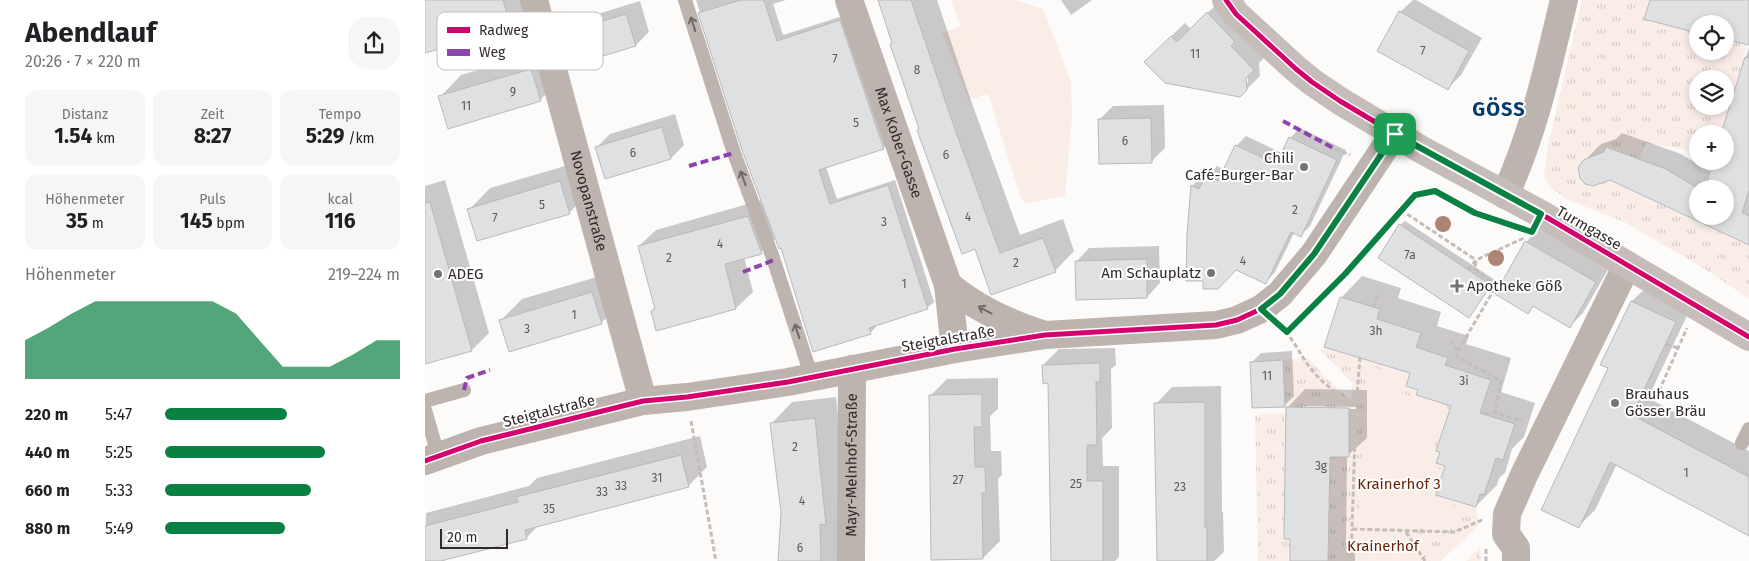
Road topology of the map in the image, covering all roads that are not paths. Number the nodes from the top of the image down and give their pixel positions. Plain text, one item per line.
1 (685, 0) edge
2 (849, 0) edge
3 (1225, 0) edge
4 (1564, 0) edge
5 (553, 70) edge
6 (1395, 134) junction
7 (1505, 195) junction
8 (1627, 265) junction
9 (948, 285) junction
10 (1045, 335) junction
11 (1749, 337) edge
12 (955, 349) junction
13 (852, 369) junction
14 (812, 378) junction
15 (464, 390) dead end
16 (425, 401) edge
17 (643, 401) junction
18 (425, 410) edge
19 (1749, 429) edge
20 (1742, 444) dead end
21 (432, 458) edge
22 (851, 561) edge
23 (1516, 561) edge

14 -> 1 lane
2 - 9 street, Max Kober-Gasse
3 - 6 main road, Turmgasse
4 - 7 street
5 - 17 street, Novopanstraße
6 - 7 main road, Turmgasse
6 - 10 street, Steigtalstraße
7 - 8 main road, Turmgasse
8 - 11 main road, Turmgasse
8 - 23 street, Turmgasse
10 -> 9 street
9 - 12 street, Max Kober-Gasse
10 - 12 street, Steigtalstraße
12 - 13 street, Steigtalstraße
13 - 14 street, Steigtalstraße
13 - 22 street, Mayr-Melnhof-Straße
14 - 17 street, Steigtalstraße
15 - 16 lane
17 - 21 street, Steigtalstraße
18 - 21 lane
19 - 20 lane

